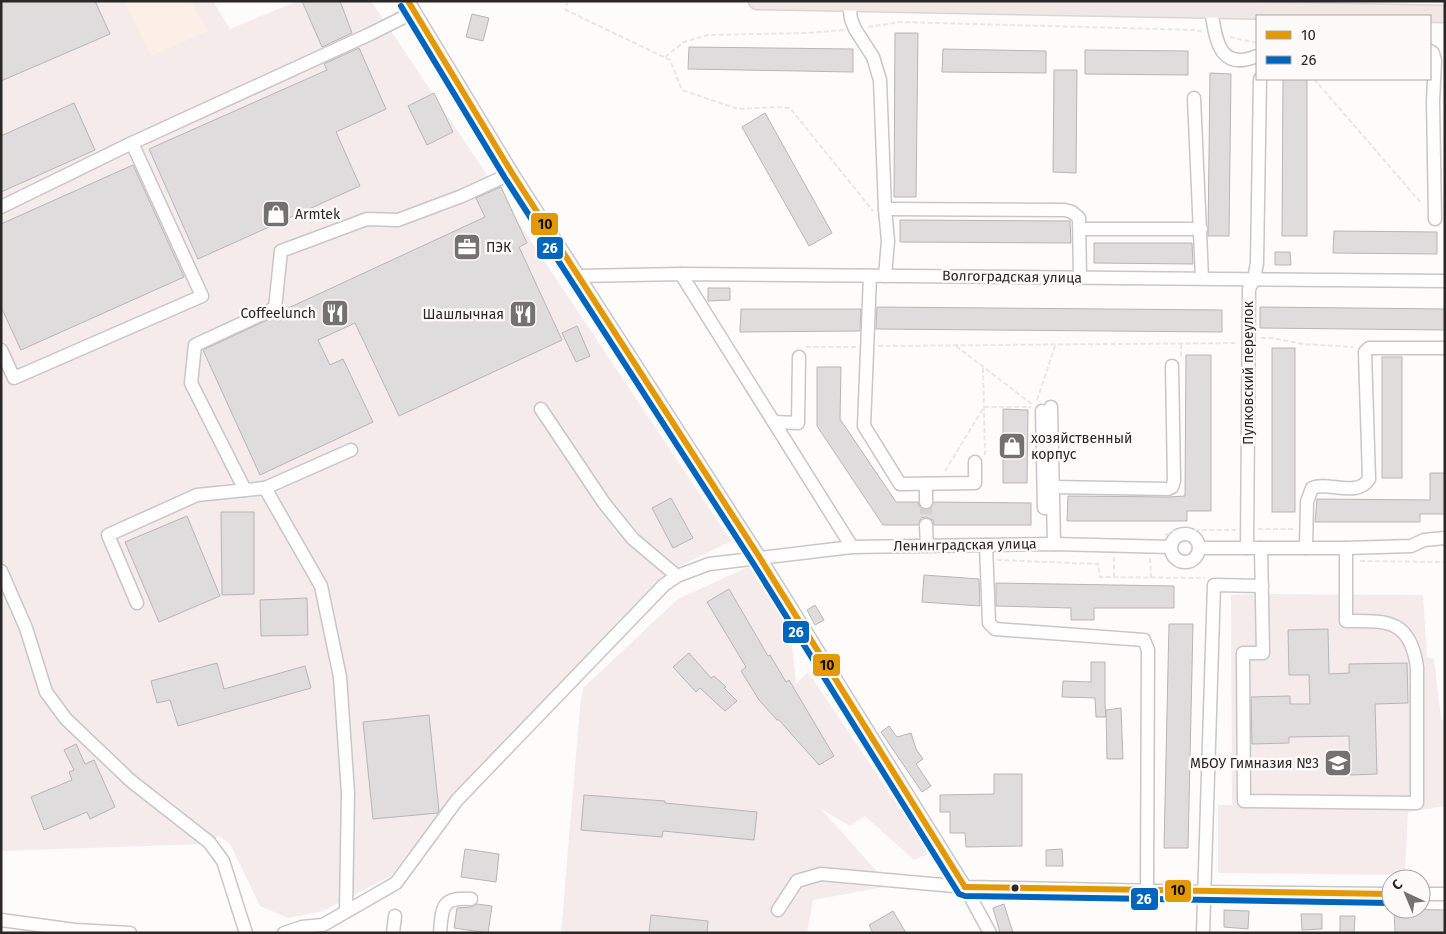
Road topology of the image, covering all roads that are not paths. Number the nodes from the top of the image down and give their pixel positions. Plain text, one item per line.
1 (408, 1) edge
2 (757, 1) edge
3 (849, 3) junction
4 (911, 3) edge
5 (1373, 7) edge
6 (1211, 10) junction
7 (414, 12) junction
8 (1445, 14) edge
9 (1431, 52) edge
10 (1256, 56) edge
11 (1260, 80) edge
12 (1194, 98) dead end
13 (132, 143) junction
14 (512, 173) junction
15 (1, 207) edge
16 (880, 212) junction
17 (1435, 219) road end
18 (1080, 229) junction
19 (1201, 229) junction
20 (681, 274) junction
21 (579, 276) junction
22 (870, 276) junction
23 (886, 276) junction
24 (1080, 278) junction
25 (1202, 278) junction
26 (1254, 279) junction
27 (1445, 281) edge
28 (1445, 348) edge
29 (1, 350) edge
30 (799, 357) road end
31 (1172, 366) dead end
32 (541, 409) dead end
33 (774, 422) junction
34 (351, 450) dead end
35 (975, 462) road end
36 (932, 484) junction
37 (1053, 487) junction
38 (265, 488) junction
39 (245, 490) junction
40 (926, 502) tunnel mouth
41 (1054, 508) junction
42 (926, 525) tunnel mouth
43 (1445, 538) edge
44 (1054, 544) junction
45 (986, 545) junction
46 (927, 546) junction
47 (852, 547) junction
48 (1171, 547) junction
49 (1199, 548) junction
50 (1247, 548) junction
51 (1261, 548) junction
52 (1306, 548) junction
53 (1346, 554) junction
54 (760, 558) junction
55 (1, 571) edge
56 (677, 576) junction
57 (1262, 586) junction
58 (137, 603) dead end
59 (965, 887) junction
60 (1147, 891) junction
61 (1204, 892) junction
62 (1381, 894) edge
63 (1431, 894) edge
64 (1445, 894) edge
65 (471, 899) dead end
66 (778, 910) dead end
67 (346, 912) junction
68 (395, 916) dead end
69 (1, 920) edge
70 (130, 933) edge
71 (246, 933) edge
72 (284, 933) edge
73 (393, 933) edge
74 (440, 933) edge
75 (990, 933) edge
76 (1203, 933) edge

1 - 7 street
2 - 3 main road
3 - 4 main road
3 - 16 street
4 - 6 main road
5 - 6 main road
5 - 8 main road
6 - 10 street
7 - 13 street
7 - 14 street
9 - 17 street
11 - 26 street, Пулковский переулок
12 - 19 street
13 - 15 street
13 - 29 street
14 - 21 street
14 - 39 street
16 - 18 street
16 - 23 street
18 - 19 street
18 - 24 street
19 - 25 street
20 - 21 street, Волгоградская улица
20 - 22 street, Волгоградская улица
20 - 33 street
21 - 54 street
22 - 23 street, Волгоградская улица
22 - 36 street
23 - 24 street, Волгоградская улица
24 - 25 street, Волгоградская улица
25 - 26 street, Волгоградская улица
26 - 27 street, Волгоградская улица
26 - 50 street, Пулковский переулок
28 - 52 street
30 - 33 street
31 - 37 street
32 - 56 street
33 - 47 street
34 - 38 street
35 - 36 street
36 - 40 street
37 - 41 street
37 - 41 street
38 - 39 street
38 - 67 street
39 - 58 street
41 - 44 street
42 - 46 street
43 - 53 street
44 - 45 street, Ленинградская улица
44 - 48 street, Ленинградская улица
45 - 46 street, Ленинградская улица
45 - 60 street
46 - 47 street, Ленинградская улица
47 - 54 street, Ленинградская улица
48 - 49 street
48 - 49 street
49 - 50 street
50 - 51 street
51 - 52 street
51 - 57 street
52 - 53 street
53 - 57 street
54 - 56 street, Ленинградская улица
54 - 59 street
55 - 71 street
56 - 67 street, Ленинградская улица
57 - 61 street
59 - 60 street
59 - 66 street
59 - 75 street
60 - 61 street
61 - 62 street
61 - 76 street
63 - 64 street
65 - 74 street
67 - 72 street, Ленинградская улица
68 - 73 street
69 - 70 street

